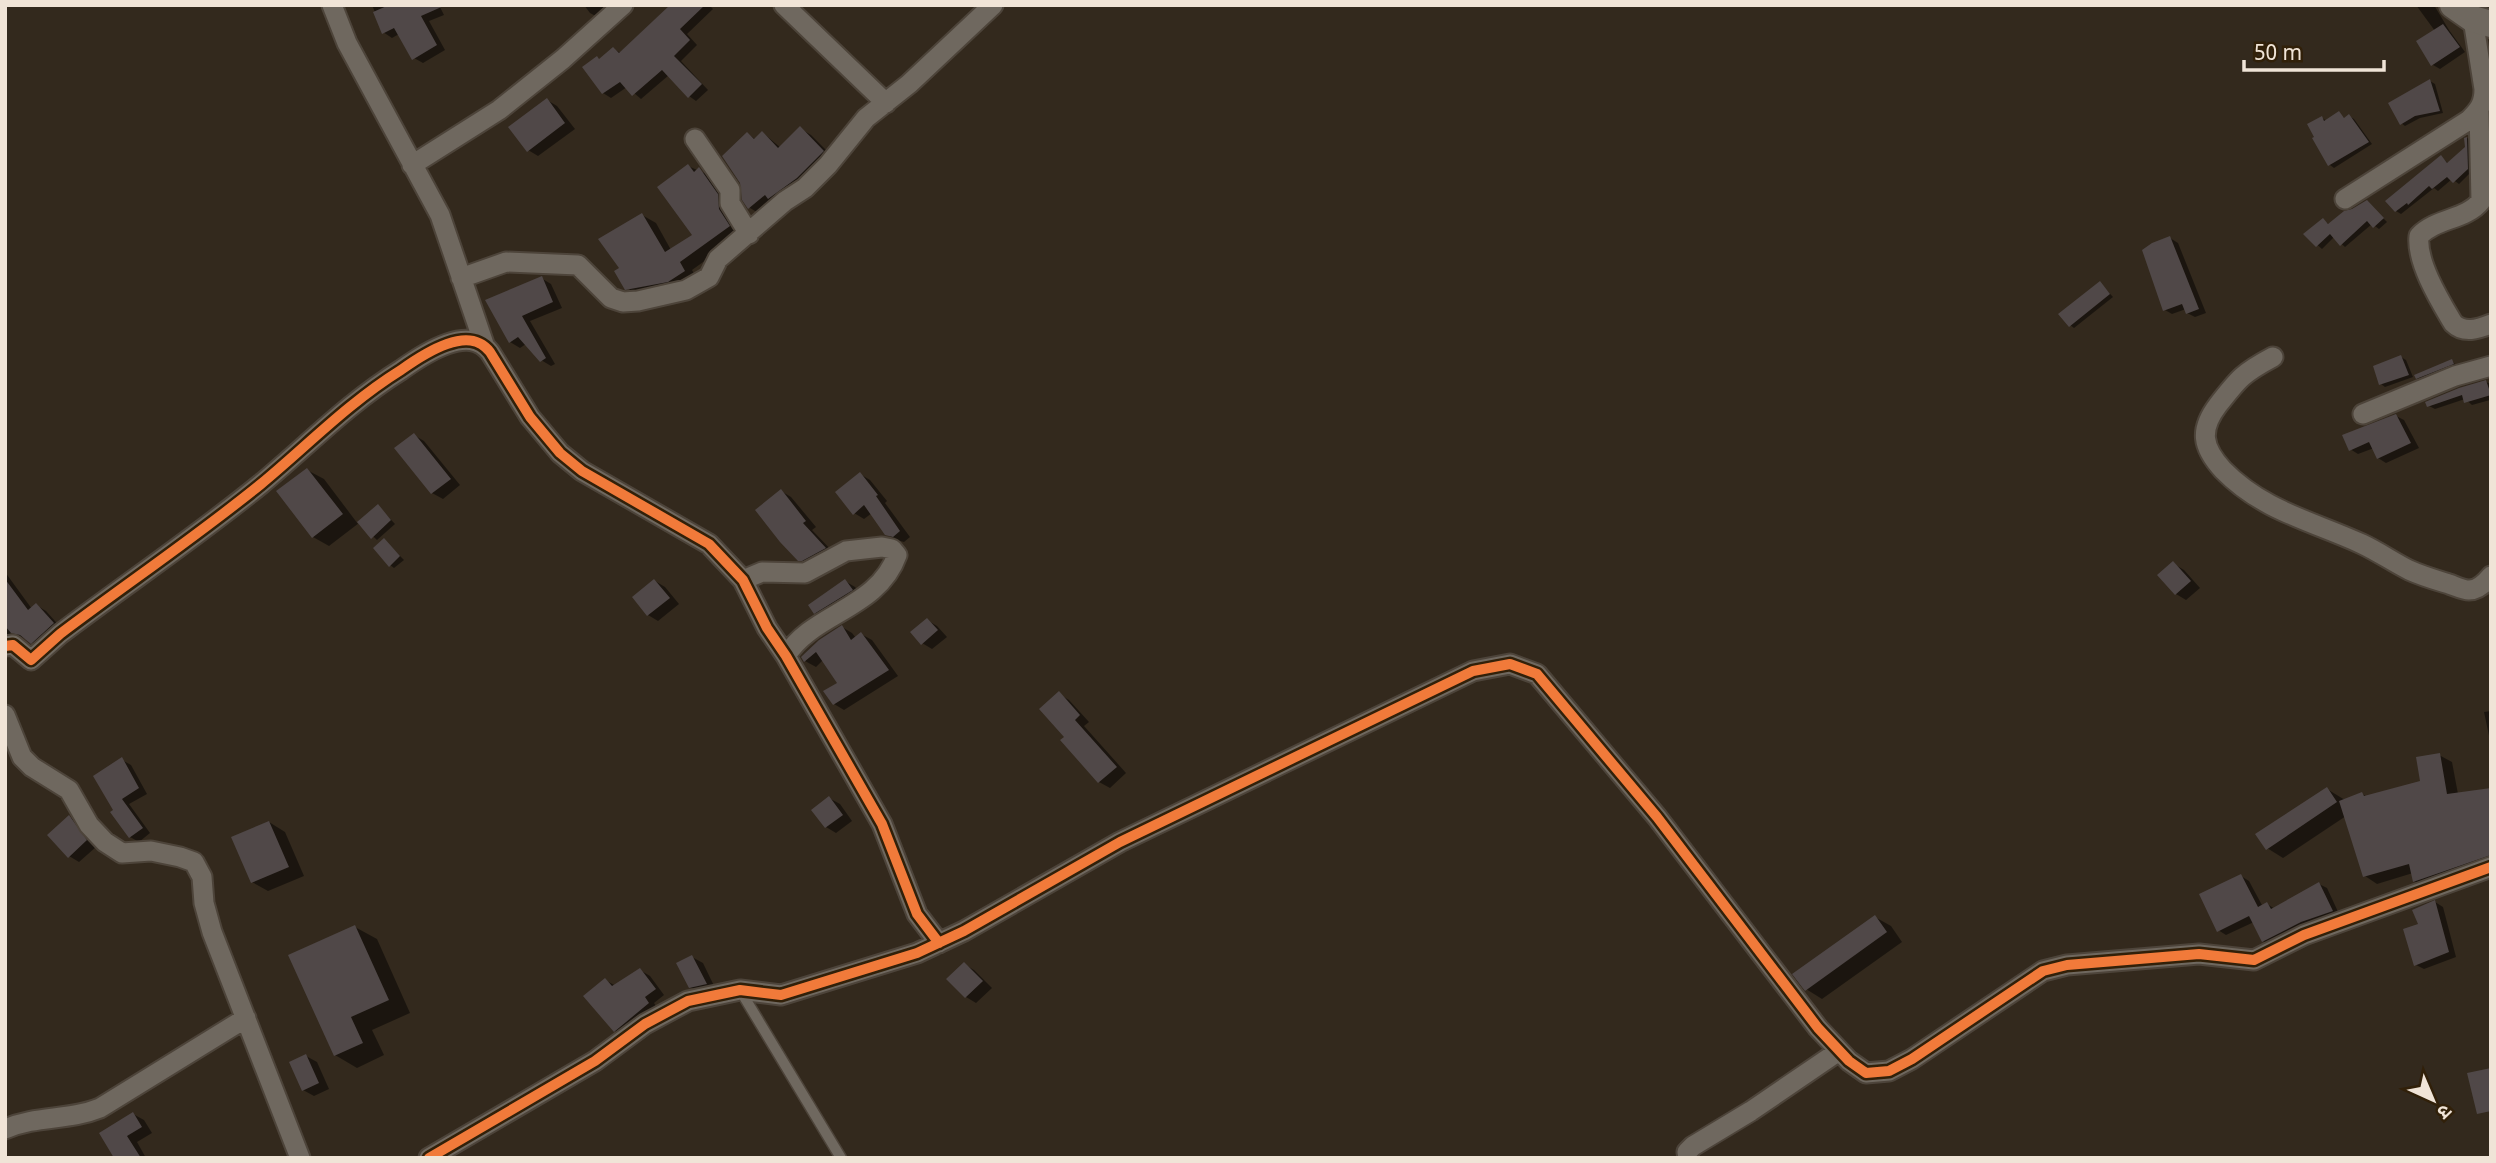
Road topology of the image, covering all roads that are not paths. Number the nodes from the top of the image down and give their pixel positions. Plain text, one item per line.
1 (332, 5) edge
2 (623, 5) edge
3 (784, 5) edge
4 (993, 5) edge
5 (2472, 16) edge
6 (886, 103) junction
7 (2479, 110) junction
8 (695, 139) dead end
9 (412, 165) junction
10 (2345, 199) dead end
11 (749, 234) junction
12 (461, 278) junction
13 (2491, 324) edge
14 (484, 344) junction
15 (2273, 357) dead end
16 (2491, 366) edge
17 (2363, 414) dead end
18 (2491, 576) edge
19 (743, 580) junction
20 (5, 646) edge
21 (786, 656) junction
22 (5, 715) edge
23 (2491, 867) edge
24 (939, 943) junction
25 (740, 990) junction
26 (246, 1018) junction
27 (1839, 1051) junction
28 (5, 1129) edge
29 (300, 1158) edge
30 (429, 1158) edge
31 (841, 1158) edge
32 (1688, 1158) edge

1 - 9 street
2 - 9 street
3 - 6 street
4 - 6 street
5 - 7 street
6 - 11 street
7 - 10 street
7 - 13 street
8 - 11 street
9 - 12 street
11 - 12 street
12 - 14 street
14 - 19 street
14 - 20 street
15 - 18 street
16 - 17 street
19 - 21 street
19 - 21 street
21 - 24 street
22 - 26 street
23 - 27 street
24 - 25 street
24 - 27 street
25 - 30 street
25 - 31 lane
26 - 28 street
26 - 29 street
27 - 32 street

